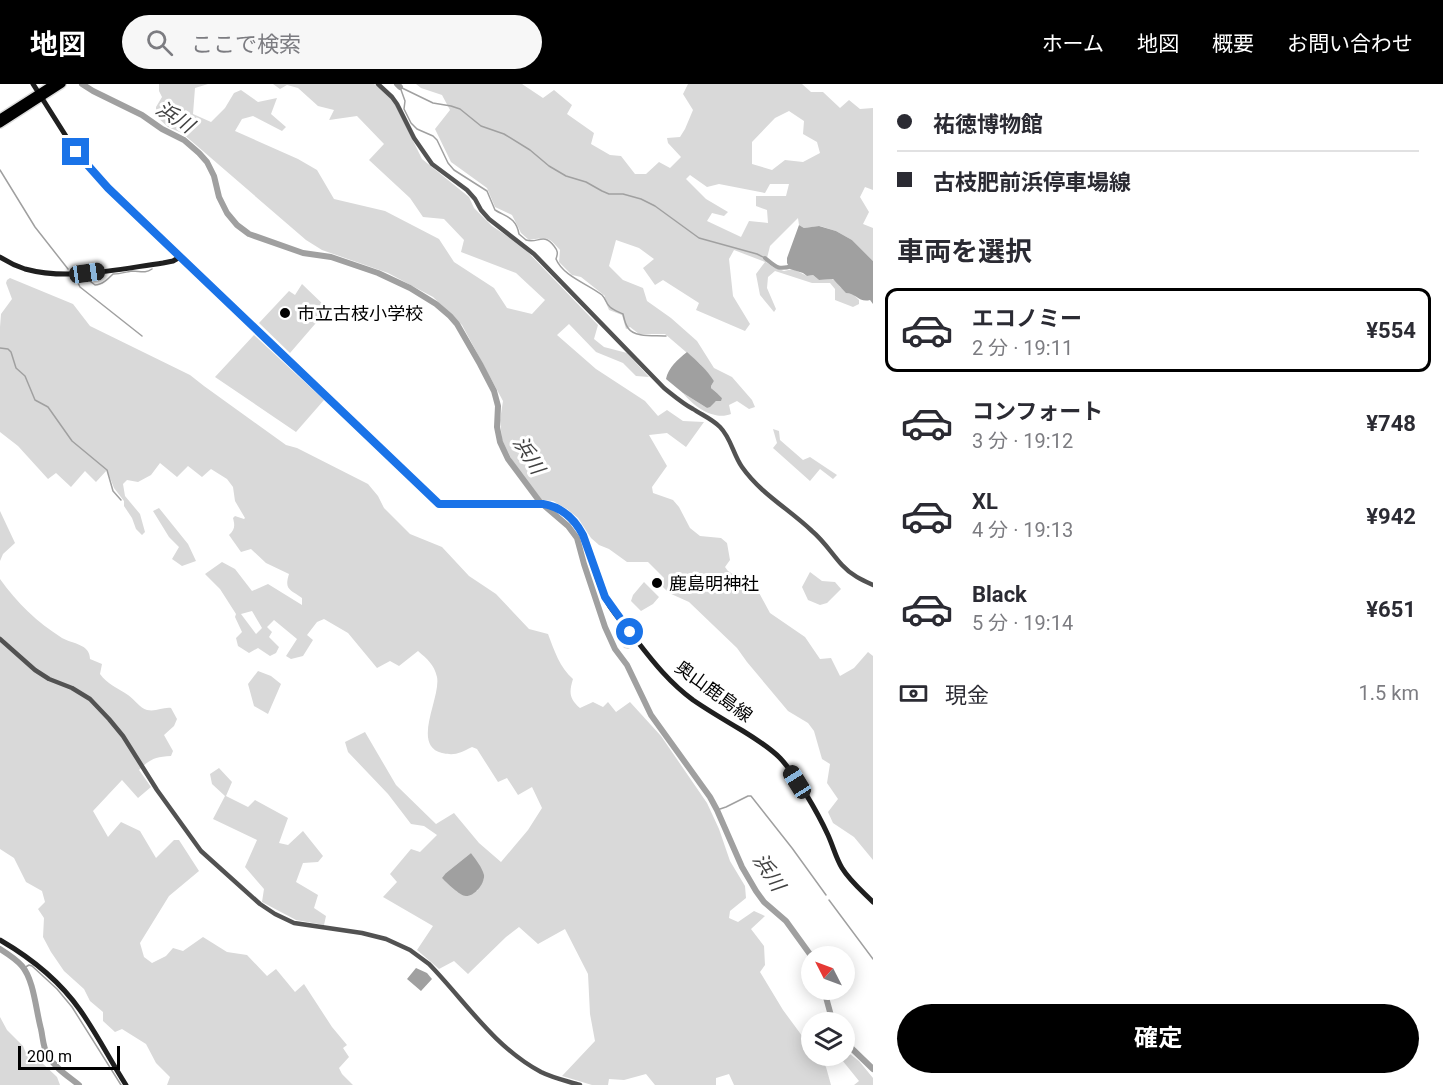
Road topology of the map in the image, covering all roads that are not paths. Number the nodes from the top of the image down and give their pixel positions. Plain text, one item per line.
1 (33, 84) edge
2 (53, 84) edge
3 (62, 84) edge
4 (378, 84) edge
5 (40, 95) junction
6 (0, 118) edge
7 (0, 124) edge
8 (0, 257) edge
9 (180, 257) junction
10 (873, 585) edge
11 (0, 639) edge
12 (873, 902) edge
13 (0, 940) edge
14 (126, 1085) edge
15 (580, 1085) edge

1 - 5 main road, 奥山鹿島線
2 - 5 highway
3 - 5 highway
4 - 10 street
5 - 6 highway
5 - 7 highway
5 - 9 main road, 奥山鹿島線
8 - 9 main road
9 - 12 main road, 奥山鹿島線
11 - 15 street
13 - 14 main road

